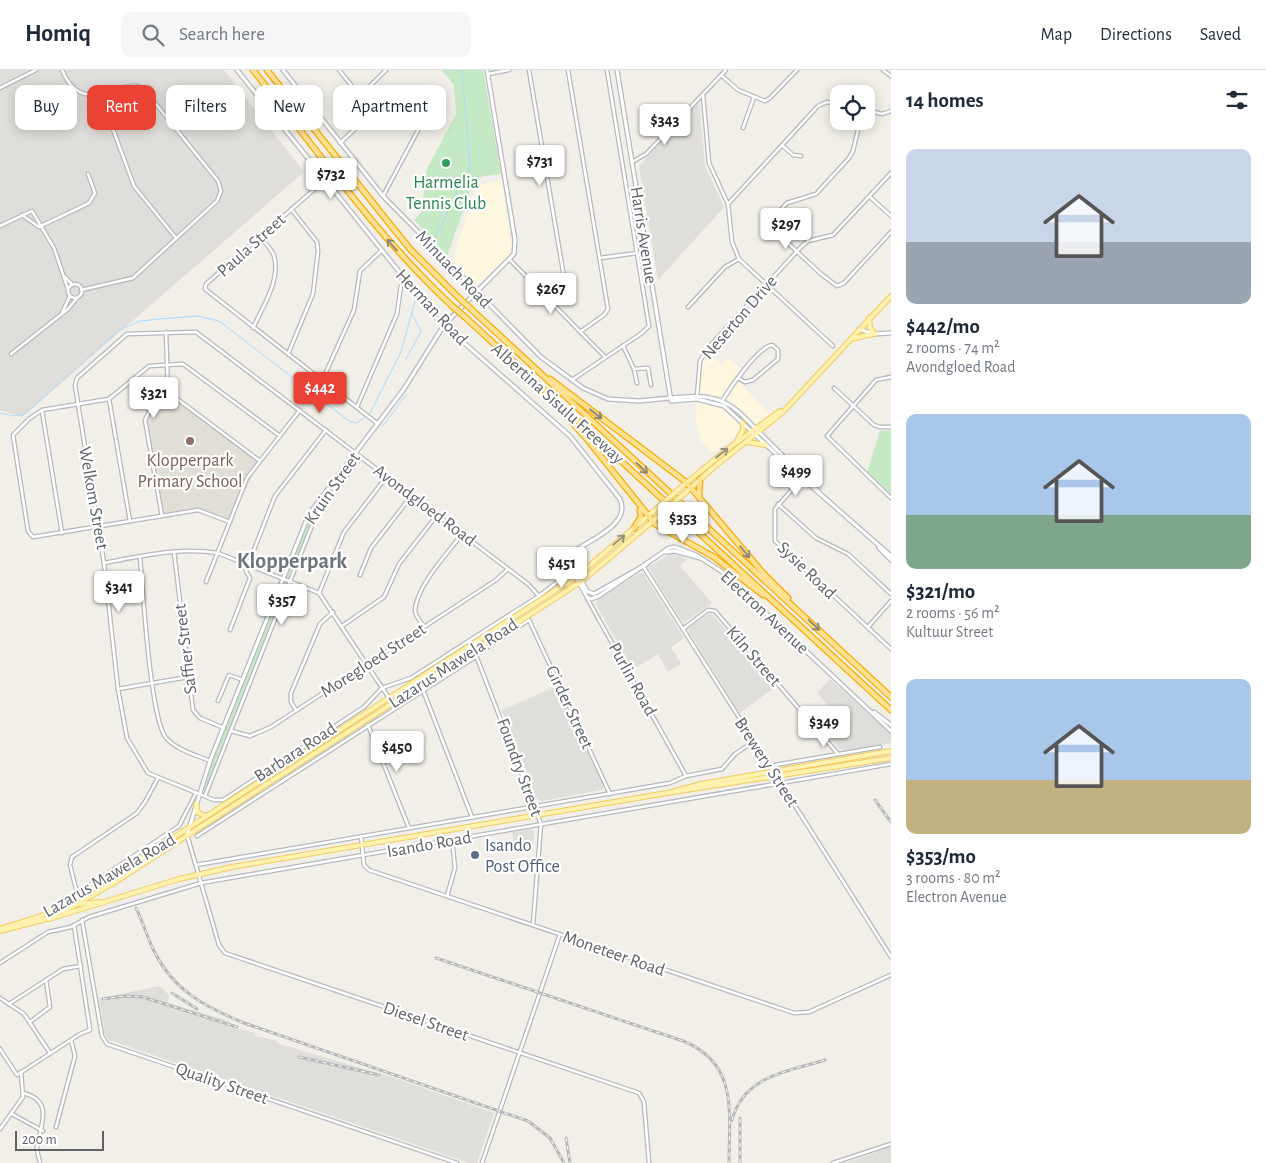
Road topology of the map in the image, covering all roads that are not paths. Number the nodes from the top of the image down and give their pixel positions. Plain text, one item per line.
1 (36, 70) edge
2 (62, 70) edge
3 (237, 70) edge
4 (253, 70) edge
5 (267, 70) edge
6 (283, 70) edge
7 (339, 70) edge
8 (386, 70) edge
9 (509, 70) edge
10 (529, 70) edge
11 (568, 70) edge
12 (607, 70) edge
13 (617, 70) edge
14 (726, 70) edge
15 (797, 70) edge
16 (883, 70) edge
17 (488, 72) edge
18 (721, 75) junction
19 (891, 76) edge
20 (351, 85) edge
21 (371, 85) edge
22 (0, 88) edge
23 (87, 92) edge
24 (703, 95) junction
25 (754, 97) junction
26 (830, 102) edge
27 (156, 104) edge
28 (891, 111) edge
29 (875, 112) edge
30 (743, 128) dead end
31 (113, 130) edge
32 (353, 130) edge
33 (419, 130) edge
34 (858, 130) edge
35 (340, 143) junction
36 (782, 145) junction
37 (801, 156) dead end
38 (632, 162) junction
39 (891, 173) edge
40 (88, 174) dead end
41 (325, 179) junction
42 (383, 196) junction
43 (870, 196) junction
44 (728, 204) junction
45 (291, 209) junction
46 (21, 215) junction
47 (891, 216) edge
48 (0, 226) edge
49 (39, 227) junction
50 (891, 232) edge
51 (260, 237) junction
52 (176, 238) junction
53 (381, 251) junction
54 (796, 252) junction
55 (637, 253) junction
56 (600, 258) junction
57 (739, 259) junction
58 (510, 260) junction
59 (63, 275) junction
60 (402, 278) junction
61 (766, 284) junction
62 (73, 285) junction
63 (68, 290) junction
64 (81, 290) junction
65 (477, 292) junction
66 (70, 296) junction
67 (891, 296) edge
68 (76, 298) junction
69 (554, 305) junction
70 (688, 308) dead end
71 (61, 314) junction
72 (869, 318) junction
73 (444, 326) junction
74 (253, 328) junction
75 (859, 329) junction
76 (166, 332) junction
77 (580, 332) junction
78 (891, 333) edge
79 (874, 334) junction
80 (850, 339) junction
81 (623, 346) junction
82 (833, 346) dead end
83 (11, 354) dead end
84 (288, 354) junction
85 (606, 357) junction
86 (167, 364) junction
87 (634, 369) junction
88 (82, 372) joint
89 (543, 374) junction
90 (891, 377) edge
91 (738, 378) junction
92 (572, 380) junction
93 (322, 381) junction
94 (637, 383) dead end
95 (652, 385) dead end
96 (834, 388) dead end
97 (544, 391) junction
98 (168, 392) junction
99 (697, 397) junction
100 (109, 399) junction
101 (669, 399) junction
102 (721, 402) junction
103 (78, 404) junction
104 (853, 405) junction
105 (788, 406) junction
106 (356, 407) junction
107 (42, 410) junction
108 (300, 410) junction
109 (743, 423) junction
110 (378, 424) junction
111 (891, 427) edge
112 (326, 430) junction
113 (753, 430) junction
114 (759, 432) junction
115 (280, 436) junction
116 (755, 436) junction
117 (736, 442) junction
118 (747, 442) junction
119 (765, 445) junction
120 (356, 453) junction
121 (361, 457) junction
122 (260, 461) junction
123 (387, 476) junction
124 (803, 477) junction
125 (700, 479) junction
126 (686, 482) junction
127 (692, 488) junction
128 (412, 495) junction
129 (699, 496) junction
130 (891, 498) edge
131 (636, 501) junction
132 (778, 504) junction
133 (437, 515) junction
134 (162, 516) junction
135 (648, 516) junction
136 (130, 522) junction
137 (230, 522) junction
138 (652, 522) junction
139 (99, 527) junction
140 (634, 528) junction
141 (62, 533) junction
142 (462, 534) junction
143 (879, 547) junction
144 (174, 552) junction
145 (218, 553) junction
146 (891, 556) edge
147 (140, 557) junction
148 (891, 560) edge
149 (104, 563) junction
150 (248, 565) junction
151 (643, 566) junction
152 (573, 568) junction
153 (508, 569) junction
154 (579, 574) junction
155 (360, 575) dead end
156 (283, 578) junction
157 (206, 582) dead end
158 (290, 582) junction
159 (581, 582) junction
160 (319, 593) junction
161 (891, 594) edge
162 (538, 596) junction
163 (587, 597) junction
164 (891, 601) edge
165 (776, 604) junction
166 (795, 607) junction
167 (334, 612) junction
168 (342, 626) junction
169 (424, 627) junction
170 (868, 627) junction
171 (683, 629) junction
172 (230, 630) dead end
173 (473, 647) junction
174 (891, 649) edge
175 (477, 655) junction
176 (367, 664) junction
177 (188, 677) junction
178 (243, 680) junction
179 (152, 683) junction
180 (382, 688) junction
181 (118, 689) junction
182 (423, 690) junction
183 (406, 693) junction
184 (891, 697) edge
185 (389, 698) junction
186 (218, 701) dead end
187 (296, 710) junction
188 (891, 710) edge
189 (872, 711) junction
190 (368, 725) junction
191 (891, 725) edge
192 (224, 728) junction
193 (232, 731) junction
194 (891, 731) edge
195 (754, 742) junction
196 (880, 747) dead end
197 (891, 750) edge
198 (838, 754) junction
199 (891, 758) edge
200 (210, 761) junction
201 (891, 764) edge
202 (769, 766) junction
203 (772, 771) junction
204 (686, 776) junction
205 (775, 776) junction
206 (158, 778) junction
207 (780, 783) junction
208 (673, 792) junction
209 (198, 794) junction
210 (610, 794) junction
211 (206, 796) junction
212 (196, 804) junction
213 (536, 806) junction
214 (538, 815) junction
215 (206, 816) junction
216 (472, 817) junction
217 (541, 824) junction
218 (409, 828) junction
219 (188, 829) junction
220 (187, 835) junction
221 (197, 836) dead end
222 (361, 836) junction
223 (452, 840) junction
224 (362, 845) junction
225 (363, 856) junction
226 (196, 865) junction
227 (198, 874) junction
228 (201, 883) junction
229 (447, 896) junction
230 (103, 902) junction
231 (79, 904) junction
232 (54, 910) junction
233 (49, 919) junction
234 (82, 920) junction
235 (74, 925) junction
236 (533, 925) junction
237 (0, 930) edge
238 (560, 934) junction
239 (891, 957) edge
240 (0, 963) edge
241 (81, 966) junction
242 (891, 976) edge
243 (46, 980) junction
244 (0, 998) edge
245 (9, 1004) junction
246 (30, 1022) junction
247 (70, 1040) junction
248 (0, 1049) edge
249 (519, 1052) junction
250 (50, 1053) junction
251 (21, 1072) junction
252 (24, 1093) junction
253 (12, 1114) junction
254 (56, 1127) dead end
255 (0, 1129) edge
256 (43, 1131) junction
257 (891, 1144) edge
258 (40, 1163) edge
259 (458, 1163) edge
260 (482, 1163) edge
261 (648, 1163) edge
262 (833, 1163) edge

1 - 22 street
2 - 23 street
3 - 41 main road, Herman Road
97 -> 4 highway, Albertina Sisulu Freeway, bridge
5 - 89 highway, Albertina Sisulu Freeway, bridge
6 - 35 main road, Minuach Road
7 - 20 street
8 - 21 street
9 - 17 street
10 - 69 street
11 - 56 street
12 - 55 street
13 - 38 main road, Harris Avenue
14 - 18 street
15 - 25 street
16 - 19 street
17 - 58 main road
18 - 24 street
18 - 25 street
24 - 38 street
24 - 44 street
25 - 30 street
26 - 36 street
27 - 52 street
28 - 29 street
31 - 52 street
32 - 35 street
33 - 42 street
34 - 54 street
35 - 42 main road, Minuach Road
36 - 37 street
36 - 44 street
38 - 101 main road, Harris Avenue
39 - 43 street, Neserton Drive
40 - 49 street
41 - 45 street, Paula Street
41 - 53 main road, Herman Road
42 - 65 main road, Minuach Road
43 - 47 street
43 - 54 street, Neserton Drive
44 - 57 street
45 - 51 street, Paula Street
45 - 84 street
46 - 48 street
46 - 49 street
46 - 49 street
49 - 59 street
50 - 54 street
51 - 74 street
51 - 74 street, Paula Street
52 - 64 street
53 - 60 main road, Herman Road
53 - 93 street
54 - 61 street, Neserton Drive
55 - 56 street
55 - 81 street
56 - 77 street
57 - 61 street
57 - 70 street
58 - 65 main road, Kruin Street
58 - 69 street
59 - 62 street
59 - 63 street
60 - 73 main road, Herman Road
60 - 106 street
61 - 82 street
61 - 99 street, Neserton Drive
62 - 63 street
62 - 64 street
63 - 66 street
64 - 68 street
65 - 73 main road, Kruin Street
65 - 92 main road, Minuach Road
66 - 68 street
66 - 71 street
67 - 72 main road
68 - 71 street
69 - 77 street
71 - 83 street
72 - 75 main road
72 - 79 main road
73 - 110 main road, Kruin Street
73 - 152 main road, Herman Road
74 - 84 street
75 - 79 main road
75 - 80 main road
76 - 86 street
76 - 88 street, Avondgloed Road
76 - 108 street, Avondgloed Road
77 - 85 street
78 - 79 main road
79 - 80 main road
80 - 105 main road
81 - 85 street
81 - 87 street
84 - 93 street
85 - 92 street
86 - 98 street
86 - 100 street
86 - 115 street
87 - 94 street
87 - 95 street
88 - 103 street, Welkom Street
89 -> 126 highway
89 -> 166 highway, Albertina Sisulu Freeway
90 - 104 street
91 - 91 street
91 - 102 street
92 - 101 main road, Minuach Road
93 - 106 street
96 - 104 street
97 - 131 highway
97 - 165 highway, Albertina Sisulu Freeway
98 - 122 street
98 - 134 street
99 - 101 main road, Minuach Road
99 - 102 main road, Minuach Road
100 - 103 street
100 - 136 street
102 - 109 main road
102 - 113 main road
103 - 107 street
103 - 139 street, Welkom Street
104 - 111 street
104 - 130 street
105 - 113 main road, Lazarus Mawela Road
105 - 114 main road, Lazarus Mawela Road
106 - 110 street
107 - 141 street
107 - 141 street
108 - 112 street, Avondgloed Road
108 - 115 street
109 - 113 main road
109 - 117 main road
110 - 120 main road, Kruin Street
112 - 120 street, Avondgloed Road
112 - 150 street
113 - 114 main road
113 - 116 main road
113 - 117 main road, Lazarus Mawela Road
114 - 116 main road, Lazarus Mawela Road
114 - 124 main road
115 - 122 street
116 - 118 main road, Lazarus Mawela Road
116 - 119 main road
126 -> 117 main road, Lazarus Mawela Road
118 - 119 main road
118 - 125 main road, Lazarus Mawela Road
119 - 124 main road
120 - 121 street, Avondgloed Road
120 - 156 main road, Kruin Street
121 - 123 street, Avondgloed Road
121 - 158 street, Kruin Street
122 - 137 street
123 - 128 street, Avondgloed Road
123 - 160 street
124 - 132 street
124 - 143 main road
125 - 127 main road, Lazarus Mawela Road
125 - 129 highway
126 - 127 highway
126 - 135 main road, Lazarus Mawela Road, bridge
127 - 129 highway
127 - 138 main road, Lazarus Mawela Road, bridge
128 - 133 street, Avondgloed Road
128 - 155 street
129 -> 166 highway
131 - 135 highway
131 - 140 highway
132 - 161 street
132 - 170 street, Sysie Road
133 - 142 street, Avondgloed Road
133 - 168 street
134 - 136 street
134 - 137 street
135 - 138 highway
135 - 140 main road, Lazarus Mawela Road
136 - 139 street
137 - 145 street
138 - 159 main road, Lazarus Mawela Road
138 - 165 highway
139 - 141 street
139 - 149 street, Welkom Street
154 -> 140 main road, Lazarus Mawela Road
142 - 153 street, Avondgloed Road
142 - 169 street
143 - 146 main road
143 - 148 main road
144 - 145 street
144 - 147 street
144 - 177 street, Saffier Street
145 - 150 street
145 - 157 street
147 - 149 street
147 - 179 street
149 - 181 street, Welkom Street
150 - 156 street
150 - 172 street
151 - 159 main road, Electron Avenue
151 - 163 main road, Electron Avenue
151 - 171 street, Brewery Street
151 - 189 main road, Electron Avenue
152 - 154 main road
152 - 154 main road
152 - 162 street, Barbara Road
153 - 162 street, Avondgloed Road
153 - 169 street, Moregloed Street
154 - 159 main road
154 - 173 main road, Lazarus Mawela Road
156 - 158 street
156 - 178 main road, Kruin Street
158 - 160 street
158 - 193 street, Kruin Street
159 - 163 main road, Purlin Road
159 - 173 main road, Lazarus Mawela Road
160 - 167 street
162 - 180 street, Barbara Road
163 - 204 street, Purlin Road
164 - 170 street
165 - 188 highway, Albertina Sisulu Freeway
166 -> 184 highway, Albertina Sisulu Freeway
167 - 168 street
167 - 187 street
168 - 176 street
169 - 176 street, Moregloed Street
170 - 174 street, Sysie Road
171 - 195 street, Brewery Street
171 - 198 street, Kiln Street
173 - 175 street, Foundry Street
173 - 183 main road, Lazarus Mawela Road
173 - 185 main road, Lazarus Mawela Road
175 - 182 street
175 - 210 street, Girder Street
175 - 213 street, Foundry Street
176 - 180 street
176 - 187 street, Moregloed Street
177 - 179 street
177 - 192 street, Saffier Street
178 - 186 street
178 - 192 main road, Kruin Street
179 - 181 street
179 - 200 street
180 - 185 street
180 - 211 street, Barbara Road
181 - 206 street, Welkom Street
182 - 190 street
182 - 216 street
183 - 185 main road
183 - 220 main road, Lazarus Mawela Road
185 - 215 main road, Lazarus Mawela Road
187 - 193 street, Moregloed Street
189 - 191 main road, Electron Avenue
189 - 194 main road, Electron Avenue
190 - 218 street
190 - 221 street
192 - 200 main road, Kruin Street
193 - 211 street, Kruin Street
195 - 202 street, Brewery Street
195 - 204 street, Isando Road
196 - 198 street
197 - 203 main road, Isando Road
198 - 202 street
199 - 205 main road, Isando Road
200 - 209 main road, Kruin Street
201 - 207 street, Isando Road
202 - 203 street, Brewery Street
203 - 205 street, Brewery Street
203 - 208 main road, Isando Road
204 - 210 street, Isando Road
205 - 207 street, Brewery Street
205 - 208 main road, Isando Road
206 - 209 street, Welkom Street
206 - 209 street
207 - 217 street, Isando Road
207 - 239 street, Brewery Street
208 - 214 main road, Isando Road
209 - 211 street, Barbara Road
209 - 212 main road, Kruin Street
210 - 213 street, Isando Road
212 - 215 main road
212 - 219 main road, Kruin Street
213 - 214 street, Foundry Street
213 - 216 street, Isando Road
214 - 217 street, Foundry Street
214 - 224 main road, Isando Road
215 - 219 main road, Lazarus Mawela Road
216 - 218 street, Isando Road
217 - 223 street, Isando Road
217 - 236 street, Foundry Street
218 - 222 street, Isando Road
219 - 220 main road, Kruin Street
219 - 232 main road, Lazarus Mawela Road
220 - 226 street, Diesel Street
220 - 231 main road, Lazarus Mawela Road
222 - 224 street
222 - 226 street, Isando Road
223 - 225 street, Isando Road
223 - 229 street
224 - 225 street
224 - 227 main road, Isando Road
225 - 228 street, Isando Road
225 - 229 street, Moneteer Road
226 - 227 street, Diesel Street
227 - 228 street, Diesel Street
227 - 230 main road, Isando Road
228 - 234 street, Isando Road
228 - 249 street, Diesel Street
229 - 236 street, Moneteer Road
230 - 231 main road, Isando Road
230 - 233 main road, Isando Road
231 - 232 main road
231 - 233 main road, Lazarus Mawela Road
232 - 237 main road, Lazarus Mawela Road
233 - 237 main road, Lazarus Mawela Road
234 - 235 street, Isando Road
234 - 259 street, Quality Street
235 - 240 street, Isando Road
235 - 241 street
236 - 238 street, Moneteer Road
238 - 242 street, Moneteer Road
238 - 249 street
241 - 243 street
241 - 247 street
243 - 245 street
243 - 246 street
244 - 245 street
245 - 246 street
246 - 250 street
247 - 250 street
247 - 254 street
248 - 251 street
249 - 260 street
249 - 261 street, Diesel Street
250 - 251 street
251 - 252 street
252 - 253 street
252 - 256 street
253 - 255 street
253 - 256 street
256 - 258 street
257 - 262 street

